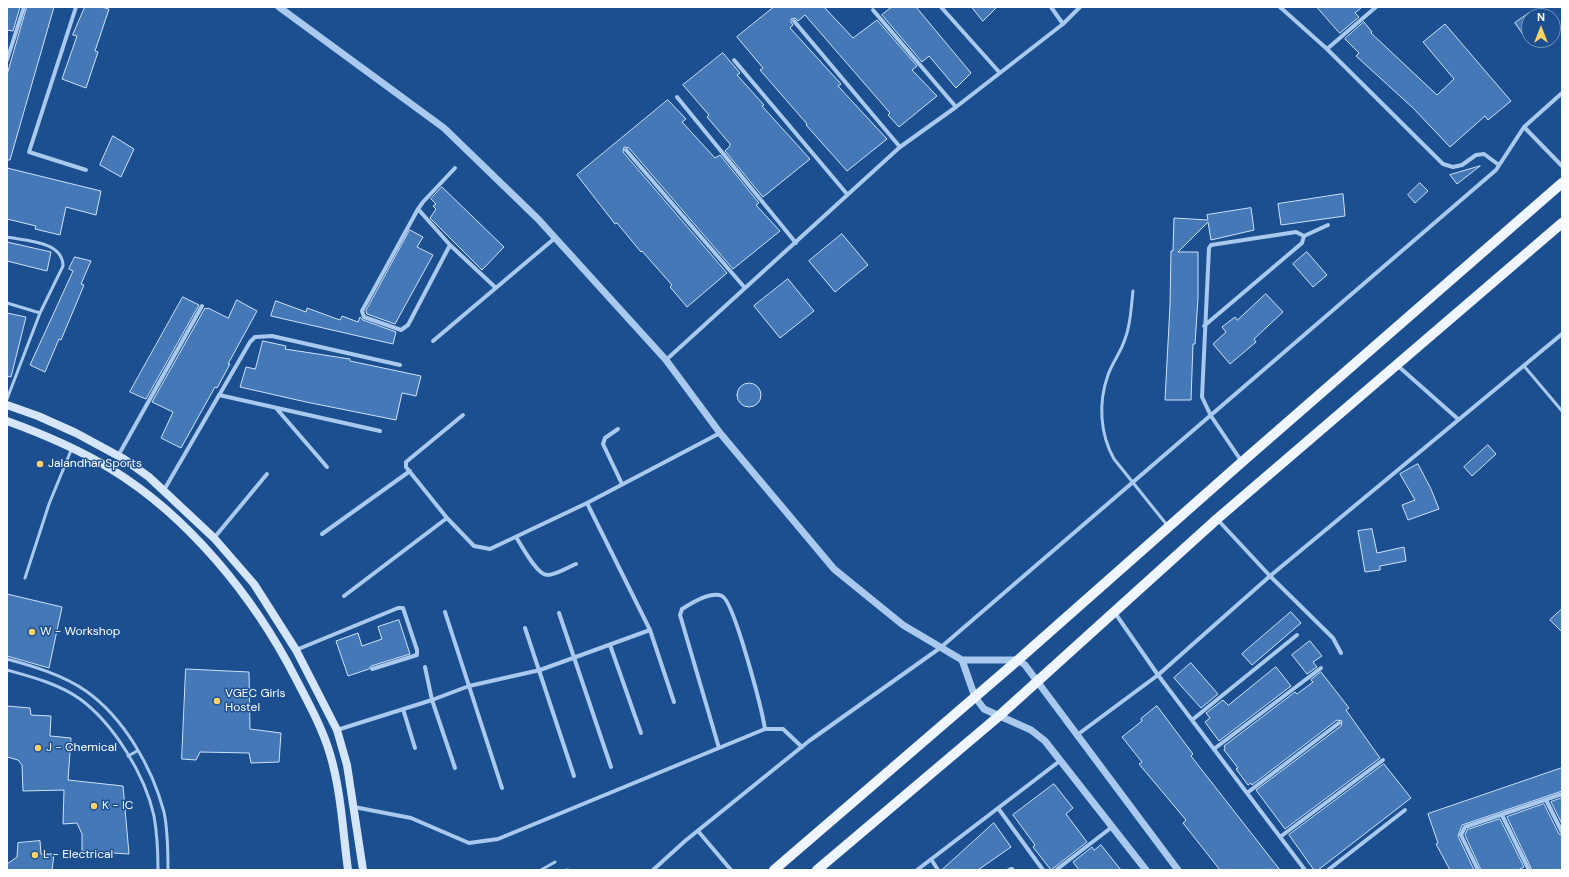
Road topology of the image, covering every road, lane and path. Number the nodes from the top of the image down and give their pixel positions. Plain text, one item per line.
1 (24, 7) edge
2 (76, 7) edge
3 (279, 7) edge
4 (941, 7) edge
5 (1051, 7) edge
6 (1080, 7) edge
7 (1280, 7) edge
8 (1376, 7) edge
9 (873, 10) dead end
10 (794, 21) dead end
11 (1063, 24) junction
12 (1327, 49) junction
13 (7, 60) edge
14 (734, 60) dead end
15 (1000, 73) junction
16 (1562, 93) edge
17 (677, 97) dead end
18 (956, 107) junction
19 (1524, 127) junction
20 (900, 147) junction
21 (626, 150) dead end
22 (1499, 165) junction
23 (1562, 166) edge
24 (455, 168) dead end
25 (86, 170) dead end
26 (1562, 183) edge
27 (847, 194) junction
28 (418, 209) junction
29 (1562, 223) edge
30 (1328, 225) dead end
31 (1304, 236) junction
32 (7, 237) edge
33 (555, 238) junction
34 (796, 243) junction
35 (450, 245) junction
36 (496, 288) junction
37 (745, 288) junction
38 (1133, 291) dead end
39 (7, 303) edge
40 (202, 306) dead end
41 (40, 313) junction
42 (1204, 326) junction
43 (1562, 334) edge
44 (433, 341) dead end
45 (666, 360) junction
46 (400, 365) dead end
47 (1398, 366) junction
48 (1524, 366) junction
49 (219, 395) junction
50 (7, 399) edge
51 (7, 405) edge
52 (275, 408) junction
53 (1562, 411) edge
54 (463, 415) dead end
55 (1211, 416) junction
56 (1458, 419) junction
57 (7, 421) edge
58 (618, 429) dead end
59 (380, 431) dead end
60 (720, 433) junction
61 (73, 448) junction
62 (121, 458) junction
63 (1242, 462) junction
64 (327, 467) dead end
65 (116, 472) junction
66 (410, 472) junction
67 (267, 474) dead end
68 (1132, 482) junction
69 (622, 484) junction
70 (164, 490) junction
71 (587, 503) junction
72 (447, 518) junction
73 (1217, 518) junction
74 (1168, 527) junction
75 (322, 534) dead end
76 (516, 537) junction
77 (214, 538) junction
78 (576, 564) dead end
79 (1270, 576) junction
80 (25, 578) dead end
81 (344, 596) dead end
82 (1113, 611) junction
83 (445, 612) dead end
84 (559, 613) dead end
85 (276, 615) junction
86 (264, 622) junction
87 (525, 628) dead end
88 (650, 630) junction
89 (1298, 635) dead end
90 (610, 645) junction
91 (940, 648) junction
92 (296, 650) junction
93 (1341, 653) dead end
94 (576, 658) junction
95 (7, 659) edge
96 (962, 660) junction
97 (1018, 660) junction
98 (425, 667) dead end
99 (1321, 668) dead end
100 (372, 669) dead end
101 (7, 670) edge
102 (540, 670) junction
103 (1158, 675) junction
104 (1038, 680) junction
105 (469, 686) junction
106 (975, 697) junction
107 (432, 700) junction
108 (674, 702) dead end
109 (403, 709) junction
110 (999, 716) junction
111 (1192, 720) junction
112 (1339, 723) dead end
113 (765, 729) junction
114 (337, 730) junction
115 (641, 733) dead end
116 (1077, 735) junction
117 (802, 747) junction
118 (415, 748) dead end
119 (719, 748) junction
120 (1214, 749) junction
121 (137, 751) junction
122 (344, 751) junction
123 (330, 754) junction
124 (128, 756) junction
125 (1061, 760) junction
126 (1383, 760) dead end
127 (611, 767) dead end
128 (455, 768) dead end
129 (574, 776) dead end
130 (502, 788) dead end
131 (1247, 793) junction
132 (1562, 794) edge
133 (1546, 800) junction
134 (353, 806) junction
135 (998, 808) junction
136 (1405, 810) dead end
137 (1502, 815) junction
138 (1112, 827) junction
139 (698, 831) junction
140 (1562, 832) edge
141 (1280, 837) junction
142 (931, 859) junction
143 (555, 862) dead end
144 (1175, 869) edge
145 (158, 870) edge
146 (168, 870) edge
147 (348, 870) edge
148 (362, 870) edge
149 (541, 870) edge
150 (653, 870) edge
151 (731, 870) edge
152 (774, 870) edge
153 (817, 870) edge
154 (917, 870) edge
155 (938, 870) edge
156 (1043, 870) edge
157 (1056, 870) edge
158 (1146, 870) edge
159 (1305, 870) edge
160 (1328, 870) edge
161 (1478, 870) edge
162 (1529, 870) edge

1 - 13 street
2 - 25 street
3 - 33 street
4 - 15 street
5 - 11 street
6 - 11 street
7 - 12 street
8 - 12 street
9 - 18 street
10 - 20 street
11 - 15 street
12 - 22 street
14 - 27 street
15 - 18 street
16 - 19 street
17 - 34 street
18 - 20 street
19 - 22 street
19 - 23 street
20 - 27 street
21 - 37 street
22 - 55 street
24 - 28 street
26 - 63 main road
27 - 34 street
28 - 35 street
28 - 35 street
29 - 47 main road
30 - 31 street
31 - 42 street
31 - 42 street
32 - 41 lane
33 - 36 street
33 - 45 street
34 - 37 street
35 - 36 street
36 - 44 street
37 - 45 street
38 - 68 lane
39 - 41 lane
40 - 62 street
41 - 50 lane
42 - 55 street
43 - 48 street
45 - 60 street
46 - 49 street
47 - 56 street
47 - 73 main road
48 - 53 lane
48 - 56 street
49 - 52 street
49 - 70 street
51 - 62 main road
52 - 59 street
52 - 64 street
54 - 66 street
55 - 63 street
55 - 68 street
56 - 79 street
57 - 61 main road
58 - 69 street
60 - 69 street
60 - 91 street
61 - 65 main road
61 - 80 lane
62 - 65 main road
62 - 70 main road
63 - 74 main road
65 - 86 main road
66 - 72 street
66 - 75 street
67 - 77 street
68 - 74 lane
68 - 91 street
69 - 71 street
70 - 77 main road
71 - 76 street
71 - 88 street
72 - 76 street
72 - 81 street
73 - 79 street
73 - 82 main road
74 - 97 main road
76 - 78 street
77 - 85 main road
79 - 93 street
79 - 103 street
82 - 103 street
82 - 104 main road
83 - 105 street
84 - 94 street
85 - 86 main road
85 - 92 main road
86 - 123 main road
87 - 102 street
88 - 90 street
88 - 108 street
89 - 111 street
90 - 94 street
90 - 115 street
91 - 96 street
91 - 117 street
92 - 100 street
92 - 114 main road
94 - 102 street
94 - 127 street
95 - 121 lane
96 - 97 street
96 - 106 street
97 - 104 street
97 - 106 main road
98 - 107 street
99 - 120 street
101 - 124 lane
102 - 105 street
102 - 129 street
103 - 111 street
103 - 116 street
104 - 110 main road
104 - 116 street
105 - 107 street
105 - 130 street
106 - 110 street
106 - 152 main road
107 - 109 street
107 - 128 street
109 - 114 street
109 - 118 street
110 - 125 street
110 - 153 main road
111 - 120 street
112 - 131 street
113 - 117 street
113 - 119 street
113 - 119 street
114 - 122 main road
116 - 144 street
117 - 139 street
119 - 134 street
120 - 131 street
121 - 124 lane
121 - 146 lane
122 - 123 main road
122 - 134 main road
123 - 147 main road
124 - 145 lane
125 - 135 street
125 - 138 street
126 - 141 street
131 - 141 street
132 - 133 street
133 - 137 street
133 - 140 street
134 - 148 main road
135 - 142 street
135 - 156 street
136 - 160 street
137 - 161 street
137 - 162 street
138 - 157 street
138 - 158 street
139 - 150 street
139 - 151 street
141 - 159 street
142 - 154 street
142 - 155 street
143 - 149 lane

